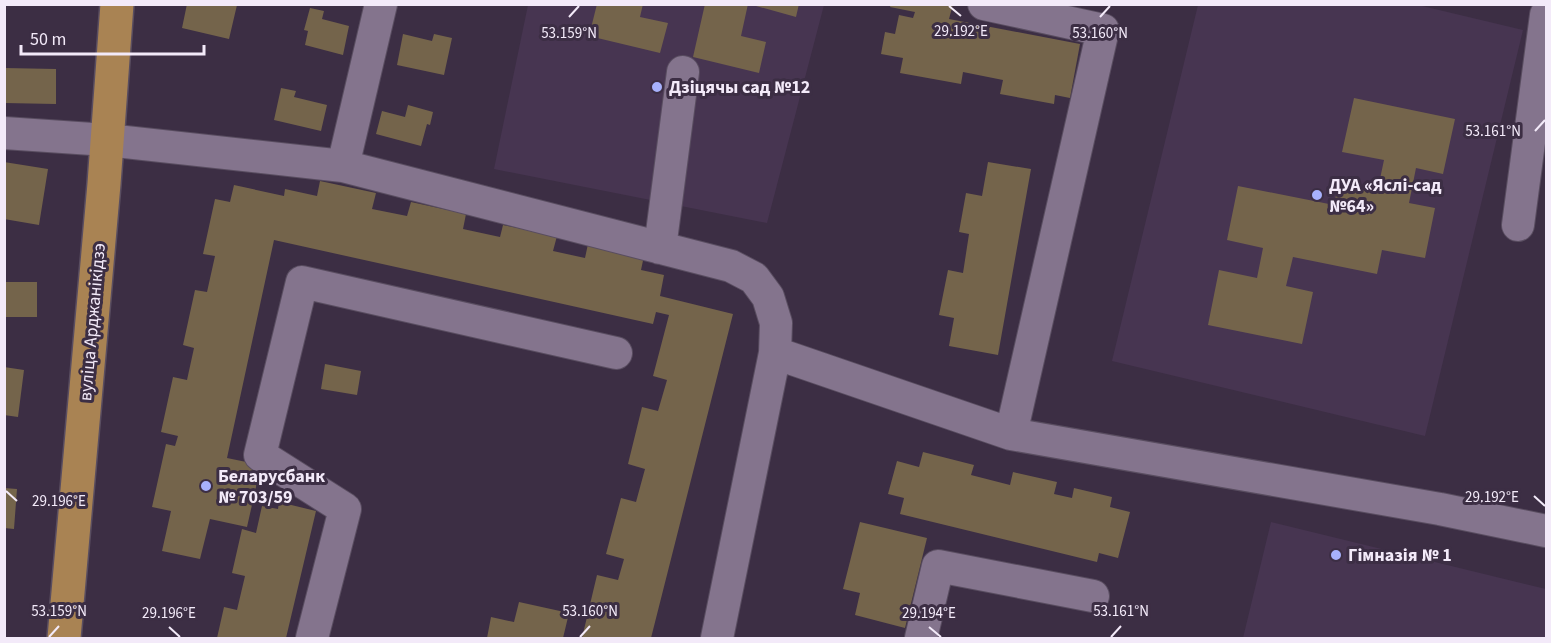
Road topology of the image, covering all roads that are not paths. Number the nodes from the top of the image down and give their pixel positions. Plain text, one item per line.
1 (117, 4) edge
2 (381, 4) edge
3 (984, 4) edge
4 (1546, 15) edge
5 (683, 72) dead end
6 (4, 134) edge
7 (107, 140) junction
8 (343, 166) junction
9 (1518, 225) dead end
10 (660, 248) junction
11 (616, 353) dead end
12 (775, 353) junction
13 (1011, 434) junction
14 (1546, 531) edge
15 (1093, 596) dead end
16 (64, 639) edge
17 (312, 639) edge
18 (717, 639) edge
19 (921, 639) edge

1 - 7 main road, вуліца Арджанікідзэ
2 - 8 street
3 - 13 street
4 - 9 street
5 - 10 street
6 - 7 street
7 - 8 street
7 - 16 main road, вуліца Арджанікідзэ
8 - 10 street
10 - 12 street
11 - 17 street
12 - 13 street
12 - 18 street
13 - 14 street
15 - 19 street

